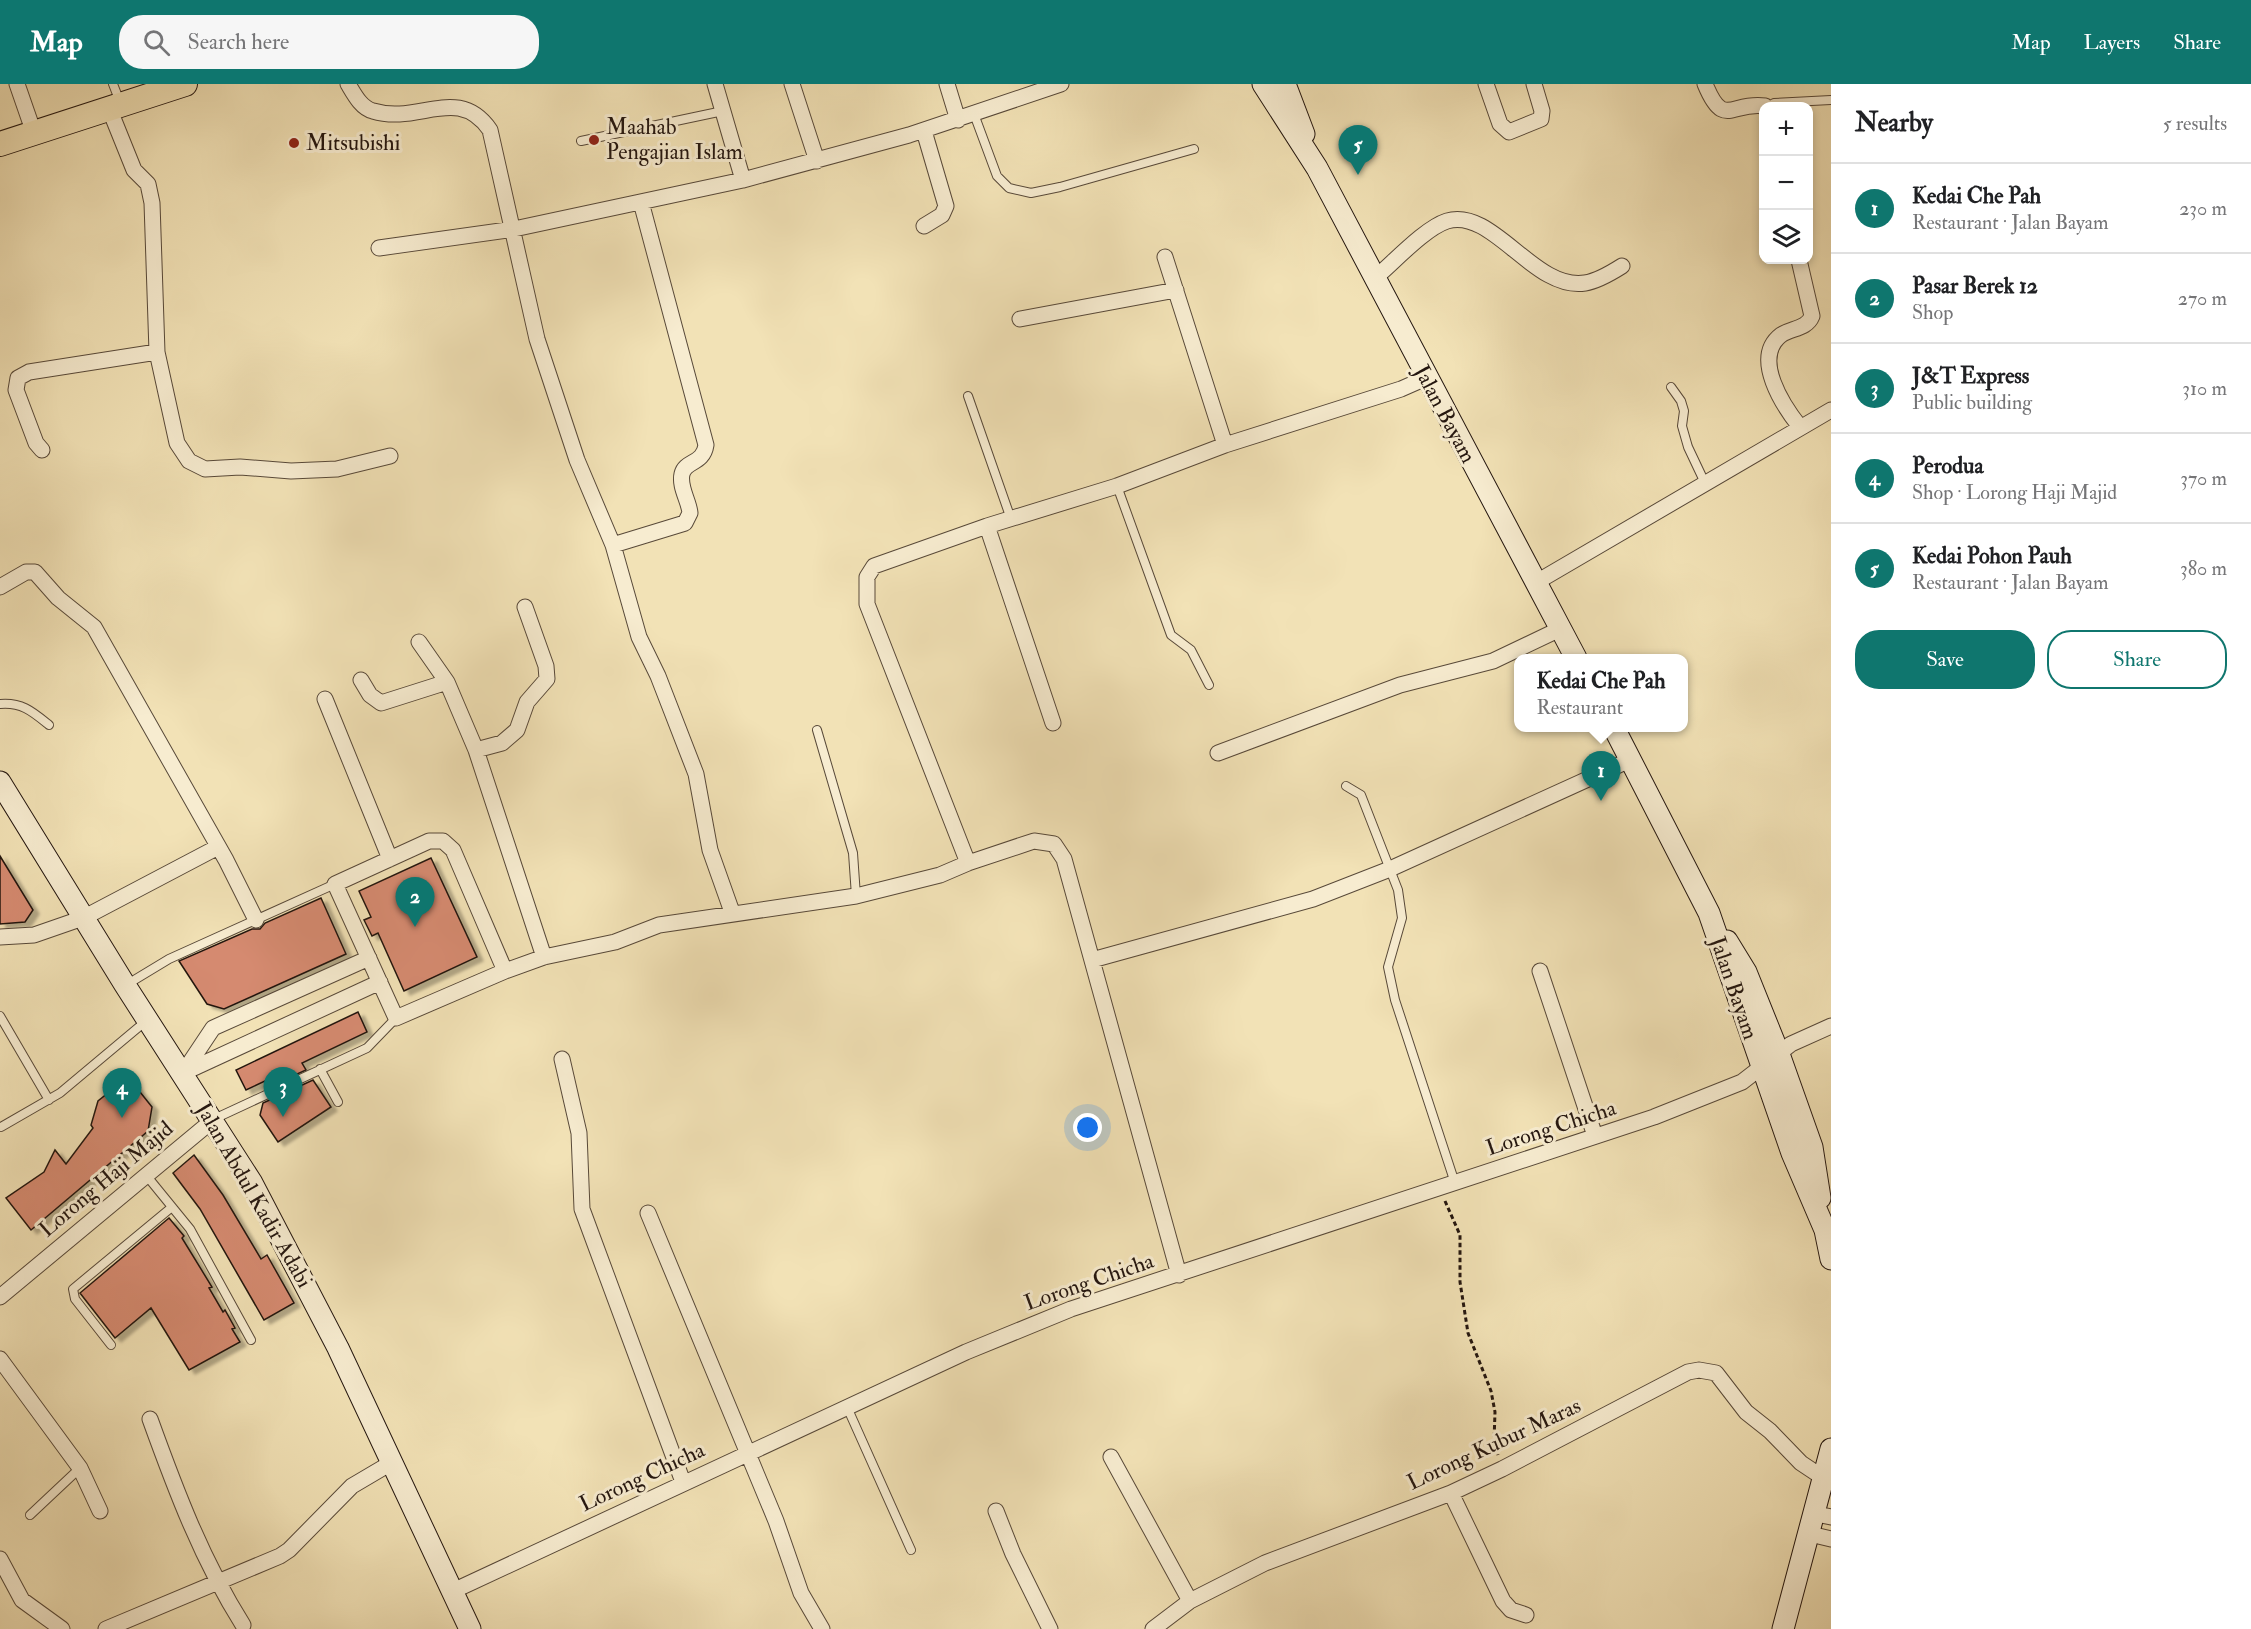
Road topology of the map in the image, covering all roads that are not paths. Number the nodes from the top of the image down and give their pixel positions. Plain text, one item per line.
1 (17, 84) edge
2 (348, 84) edge
3 (715, 84) edge
4 (792, 84) edge
5 (947, 84) edge
6 (1061, 84) edge
7 (1263, 84) edge
8 (1285, 84) edge
9 (1486, 84) edge
10 (1533, 84) edge
11 (1705, 84) edge
12 (174, 86) edge
13 (114, 99) edge
14 (1831, 100) edge
15 (1793, 102) edge
16 (1759, 107) edge
17 (723, 111) junction
18 (974, 114) junction
19 (958, 120) junction
20 (924, 131) junction
21 (34, 133) junction
22 (581, 141) dead end
23 (0, 144) edge
24 (1194, 149) dead end
25 (817, 161) junction
26 (1317, 168) junction
27 (743, 180) junction
28 (641, 202) junction
29 (924, 226) dead end
30 (514, 229) junction
31 (379, 248) dead end
32 (1165, 257) dead end
33 (1800, 264) edge
34 (1622, 266) dead end
35 (1375, 278) junction
36 (1176, 290) junction
37 (1020, 320) dead end
38 (157, 352) junction
39 (1426, 378) junction
40 (1671, 387) dead end
41 (968, 396) dead end
42 (1831, 410) edge
43 (1800, 427) junction
44 (1225, 445) junction
45 (42, 450) dead end
46 (390, 456) dead end
47 (1705, 483) junction
48 (1117, 486) junction
49 (1011, 519) junction
50 (987, 526) junction
51 (613, 544) junction
52 (1535, 583) junction
53 (0, 587) edge
54 (525, 607) dead end
55 (1560, 629) junction
56 (419, 642) dead end
57 (1574, 654) edge
58 (361, 681) dead end
59 (447, 682) junction
60 (1209, 685) dead end
61 (326, 699) dead end
62 (0, 704) edge
63 (1053, 723) dead end
64 (50, 725) dead end
65 (817, 729) dead end
66 (1616, 732) edge
67 (476, 750) junction
68 (1218, 753) dead end
69 (1632, 759) junction
70 (0, 782) edge
71 (1346, 786) dead end
72 (218, 847) junction
73 (390, 859) junction
74 (968, 862) junction
75 (1390, 869) junction
76 (335, 884) junction
77 (856, 896) junction
78 (732, 912) junction
79 (1709, 913) junction
80 (83, 918) junction
81 (256, 920) junction
82 (0, 937) edge
83 (544, 957) junction
84 (369, 958) junction
85 (1092, 960) junction
86 (505, 971) junction
87 (1540, 971) dead end
88 (380, 982) junction
89 (125, 985) junction
90 (0, 1016) edge
91 (396, 1018) junction
92 (147, 1020) junction
93 (1831, 1026) edge
94 (1779, 1054) junction
95 (562, 1059) dead end
96 (1762, 1068) junction
97 (320, 1069) junction
98 (183, 1073) junction
99 (49, 1100) junction
100 (338, 1102) dead end
101 (213, 1119) junction
102 (0, 1127) edge
103 (1595, 1136) junction
104 (146, 1175) junction
105 (1455, 1183) junction
106 (172, 1207) junction
107 (648, 1213) dead end
108 (1825, 1230) junction
109 (1831, 1259) edge
110 (1179, 1275) junction
111 (0, 1297) edge
112 (251, 1340) dead end
113 (111, 1345) dead end
114 (0, 1359) edge
115 (847, 1407) junction
116 (150, 1419) dead end
117 (1831, 1449) edge
118 (747, 1453) junction
119 (1110, 1457) dead end
120 (391, 1463) junction
121 (80, 1468) junction
122 (1825, 1479) junction
123 (684, 1482) junction
124 (1451, 1493) junction
125 (100, 1510) dead end
126 (996, 1511) dead end
127 (30, 1515) dead end
128 (1819, 1521) edge
129 (1831, 1539) edge
130 (911, 1550) dead end
131 (0, 1560) edge
132 (216, 1581) junction
133 (453, 1592) junction
134 (1190, 1600) junction
135 (1526, 1615) dead end
136 (243, 1625) dead end
137 (62, 1629) edge
138 (106, 1629) edge
139 (470, 1629) edge
140 (822, 1629) edge
141 (1050, 1629) edge
142 (1153, 1629) edge
143 (1783, 1629) edge

1 - 21 street
2 - 30 street
3 - 17 street
4 - 25 street
5 - 19 street
6 - 18 street
7 - 26 main road, Jalan Bayam
8 - 26 main road, Jalan Bayam
9 - 10 street
11 - 16 street
12 - 13 main road
13 - 21 main road
13 - 38 street
14 - 15 lane
17 - 22 lane
17 - 27 street
18 - 19 street
18 - 24 lane
19 - 20 street
20 - 25 street
20 - 29 street
21 - 23 main road
25 - 27 street
26 - 35 main road, Jalan Bayam
27 - 28 street
28 - 30 street
28 - 51 street
30 - 31 street
30 - 51 street
32 - 36 street
33 - 43 street
34 - 35 street
35 - 39 main road, Jalan Bayam
36 - 37 street
36 - 44 street
38 - 45 street
38 - 46 street
39 - 44 street
39 - 52 main road, Jalan Bayam
40 - 47 lane
41 - 49 lane
42 - 43 street
43 - 47 street
44 - 48 street
47 - 52 street
48 - 49 street
48 - 60 lane
49 - 50 street
50 - 63 street
50 - 74 street
51 - 78 street
52 - 55 main road, Jalan Bayam
53 - 72 street
54 - 67 street
55 - 57 main road, Jalan Bayam
55 - 68 street
56 - 59 street
58 - 59 street
59 - 67 street
61 - 73 street
62 - 64 lane
65 - 77 lane
66 - 69 main road, Jalan Bayam
67 - 83 street
69 - 75 street
69 - 79 main road, Jalan Bayam
70 - 80 main road, Jalan Abdul Kadir Adabi
71 - 75 lane
72 - 80 street
72 - 81 street
73 - 76 street
73 - 86 street
74 - 77 street
74 - 85 street
75 - 85 street
75 - 105 lane
76 - 81 lane
76 - 84 street
77 - 78 street
78 - 83 street
79 - 94 main road
79 - 96 main road, Jalan Bayam
80 - 82 street
80 - 89 main road, Jalan Abdul Kadir Adabi
81 - 89 lane
83 - 86 street
84 - 88 street
84 - 98 street
85 - 110 street
86 - 91 street
87 - 103 street
88 - 91 street
88 - 98 street
89 - 92 main road, Jalan Abdul Kadir Adabi
90 - 99 lane
91 - 97 lane
92 - 98 main road, Jalan Abdul Kadir Adabi
92 - 99 lane
93 - 94 street, Lorong Chicha
94 - 96 street, Lorong Chicha
94 - 108 main road
95 - 123 street
96 - 103 street, Lorong Chicha
96 - 108 main road, Jalan Bayam
97 - 100 lane
97 - 101 lane
98 - 101 main road, Jalan Abdul Kadir Adabi
99 - 102 lane
101 - 104 street, Lorong Haji Majid
101 - 120 main road, Jalan Abdul Kadir Adabi
103 - 105 street, Lorong Chicha
104 - 106 lane
104 - 111 street, Lorong Haji Majid
105 - 110 street, Lorong Chicha
106 - 112 lane
106 - 113 lane
107 - 118 street
108 - 109 main road, Jalan Bayam
110 - 115 street, Lorong Chicha
114 - 121 street
115 - 118 street, Lorong Chicha
115 - 130 lane
116 - 132 street
117 - 122 main road
118 - 123 street, Lorong Chicha
118 - 140 street
119 - 134 street
120 - 132 street
120 - 133 main road, Jalan Abdul Kadir Adabi
121 - 125 street
121 - 127 lane
122 - 124 street, Lorong Kubur Maras
122 - 128 main road
123 - 133 street, Lorong Chicha
124 - 134 street, Lorong Kubur Maras
124 - 135 street
126 - 141 street
128 - 129 street
128 - 143 main road
131 - 137 street
132 - 136 street
132 - 138 street
133 - 139 main road, Jalan Abdul Kadir Adabi
134 - 142 street, Lorong Kubur Maras

